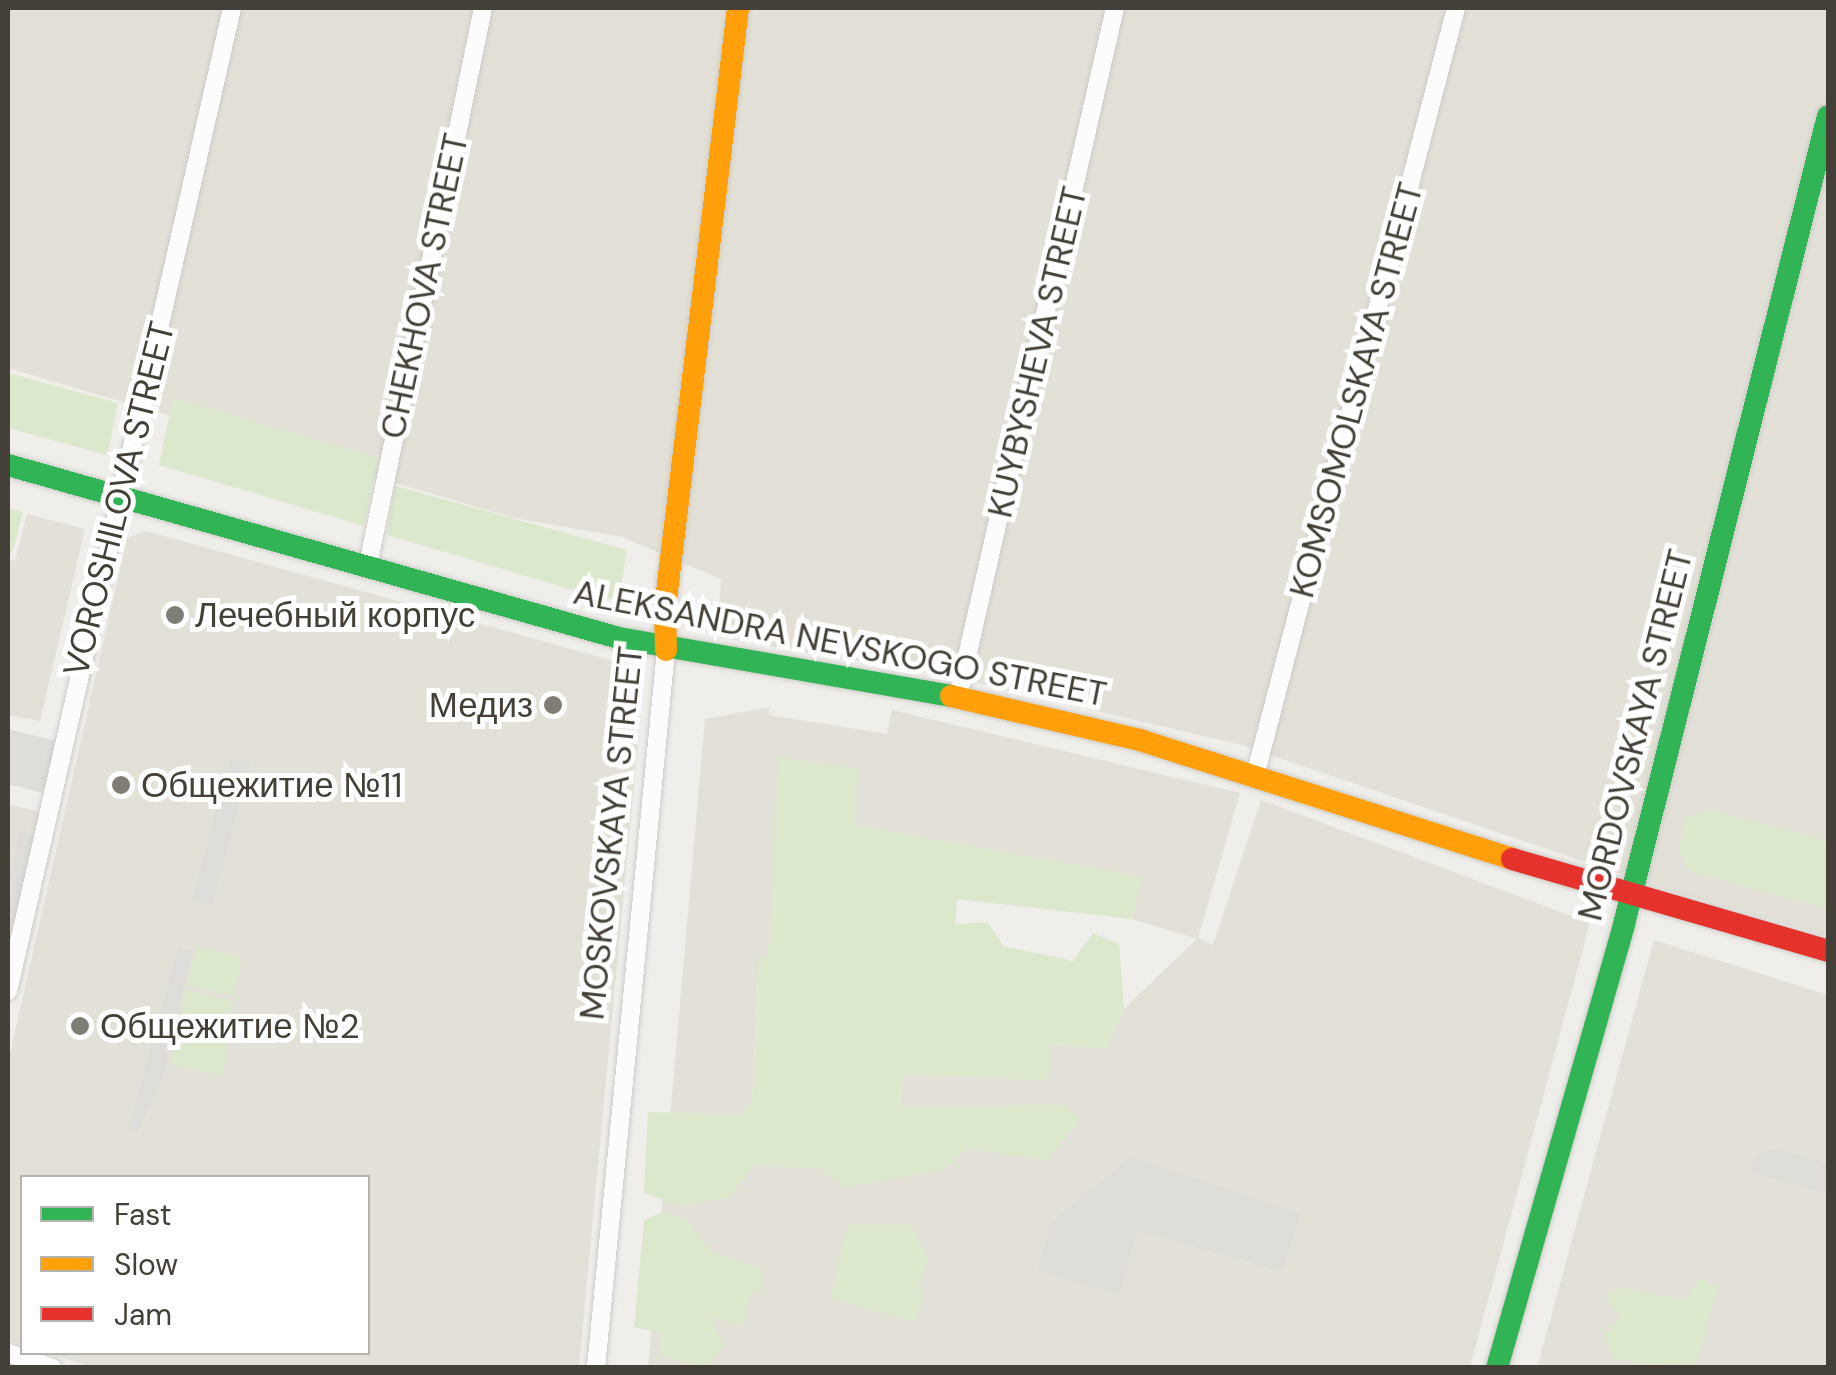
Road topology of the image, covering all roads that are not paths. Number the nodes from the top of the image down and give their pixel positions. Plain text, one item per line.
1 (232, 8) edge
2 (483, 8) edge
3 (738, 8) edge
4 (1116, 8) edge
5 (1456, 8) edge
6 (1828, 116) edge
7 (8, 465) edge
8 (120, 496) junction
9 (368, 565) junction
10 (666, 650) junction
11 (958, 696) junction
12 (1256, 772) junction
13 (1628, 896) junction
14 (1828, 951) edge
15 (8, 992) edge
16 (8, 1353) edge
17 (53, 1368) edge
18 (596, 1368) edge
19 (1497, 1368) edge

1 - 8 street, VOROSHILOVA STREET
2 - 9 street, CHEKHOVA STREET
3 - 10 street, MOSKOVSKAYA STREET
4 - 11 street, KUYBYSHEVA STREET
5 - 12 street, KOMSOMOLSKAYA STREET
6 - 13 street, MORDOVSKAYA STREET
7 - 8 street, ALEKSANDRA NEVSKOGO STREET
8 - 9 street, ALEKSANDRA NEVSKOGO STREET
8 - 15 street, VOROSHILOVA STREET
9 - 10 street, ALEKSANDRA NEVSKOGO STREET
10 - 11 street, ALEKSANDRA NEVSKOGO STREET
10 - 18 street, MOSKOVSKAYA STREET
11 - 12 street, ALEKSANDRA NEVSKOGO STREET
12 - 13 street, ALEKSANDRA NEVSKOGO STREET
13 - 14 street, ALEKSANDRA NEVSKOGO STREET
13 - 19 street, MORDOVSKAYA STREET
16 - 17 street

